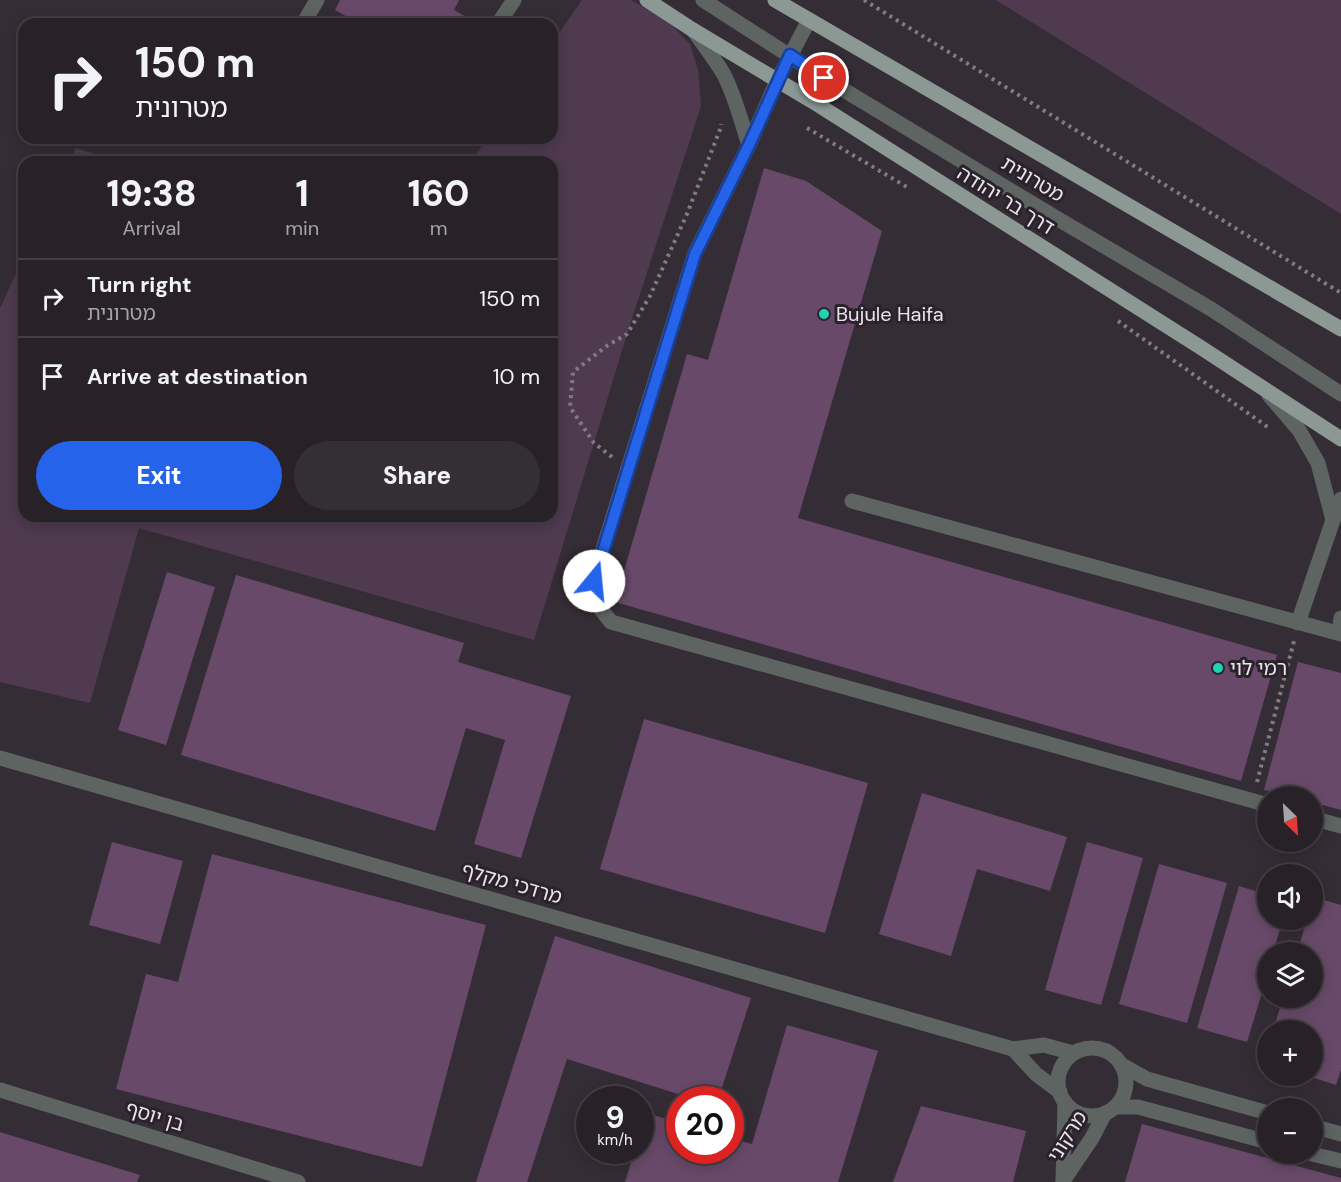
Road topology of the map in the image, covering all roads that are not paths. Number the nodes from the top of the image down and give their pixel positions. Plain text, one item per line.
1 (317, 0) edge
2 (514, 0) edge
3 (646, 0) edge
4 (703, 0) edge
5 (775, 0) edge
6 (306, 18) edge
7 (502, 18) edge
8 (809, 20) junction
9 (693, 30) junction
10 (790, 55) junction
11 (777, 81) junction
12 (749, 145) junction
13 (1341, 329) edge
14 (1262, 386) junction
15 (1341, 394) edge
16 (1341, 440) edge
17 (1341, 500) edge
18 (852, 501) dead end
19 (1333, 519) junction
20 (1298, 623) junction
21 (1340, 628) edge
22 (0, 758) edge
23 (1257, 802) edge
24 (1323, 821) edge
25 (1341, 826) edge
26 (1012, 1049) junction
27 (1073, 1053) junction
28 (1122, 1065) junction
29 (0, 1090) edge
30 (1062, 1097) junction
31 (1110, 1110) junction
32 (1257, 1110) edge
33 (1323, 1129) edge
34 (1341, 1134) edge
35 (1257, 1139) edge
36 (1323, 1157) edge
37 (1341, 1161) edge
38 (1063, 1181) edge
39 (298, 1182) edge

1 - 6 street
2 - 7 street
3 - 9 main road, דרך בר יהודה
4 - 10 street, מטרונית
5 - 8 main road
8 - 10 street
8 - 13 main road
9 - 11 main road, דרך בר יהודה
9 - 12 street
10 - 11 street
10 - 15 street, מטרונית
11 - 12 street
11 - 14 main road, דרך בר יהודה
12 - 23 street
14 - 16 main road, דרך בר יהודה
14 - 19 street
17 - 19 street
18 - 20 street
19 - 20 street
20 - 21 street
22 - 26 street, מרדכי מקלף
24 - 25 street
26 - 27 street, מרדכי מקלף
26 - 30 street
27 - 28 street
27 - 30 street
28 - 31 street
28 - 32 street
29 - 39 street, בן יוסף
30 - 31 street
30 - 38 street, מרקוני
31 - 35 street
31 - 38 street, מרקוני
33 - 34 street
36 - 37 street

